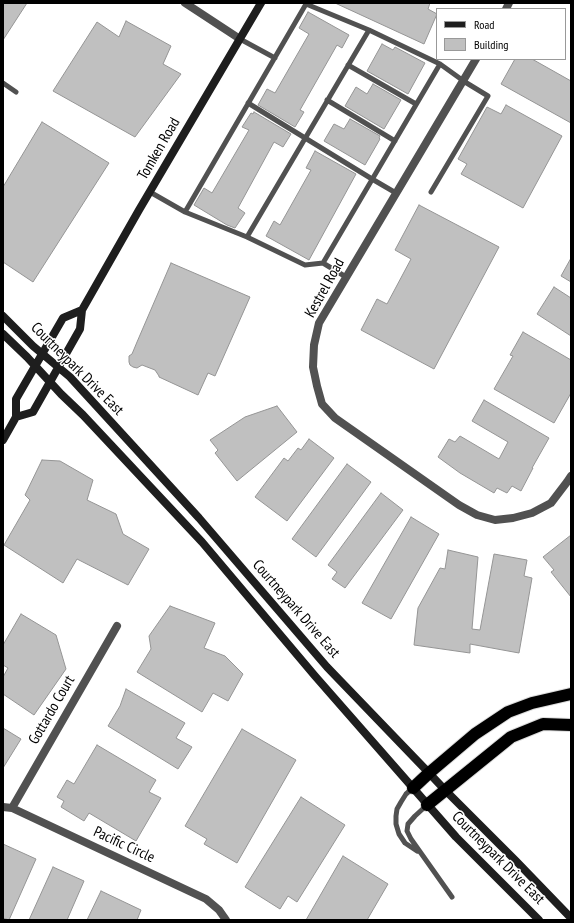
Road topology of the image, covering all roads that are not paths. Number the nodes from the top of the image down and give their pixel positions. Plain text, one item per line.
1 (185, 3) edge
2 (261, 3) edge
3 (368, 30) junction
4 (240, 39) junction
5 (274, 58) junction
6 (475, 60) edge
7 (440, 64) junction
8 (348, 65) junction
9 (463, 81) junction
10 (3, 83) edge
11 (16, 92) dead end
12 (327, 100) junction
13 (248, 103) junction
14 (416, 104) junction
15 (305, 138) junction
16 (395, 141) junction
17 (372, 179) junction
18 (150, 192) junction
19 (432, 192) dead end
20 (396, 193) junction
21 (185, 212) junction
22 (247, 237) junction
23 (323, 263) junction
24 (346, 277) junction
25 (82, 310) junction
26 (3, 316) edge
27 (3, 334) edge
28 (42, 353) junction
29 (35, 366) junction
30 (58, 367) junction
31 (50, 382) junction
32 (16, 417) junction
33 (3, 440) edge
34 (571, 476) edge
35 (117, 626) dead end
36 (571, 694) edge
37 (571, 726) edge
38 (429, 773) junction
39 (413, 788) junction
40 (445, 790) junction
41 (427, 805) junction
42 (3, 807) edge
43 (12, 808) junction
44 (420, 853) junction
45 (452, 897) dead end
46 (571, 918) edge
47 (226, 920) edge
48 (539, 920) edge

1 - 4 street
2 - 4 main road, Tomken Road
3 - 5 lane
3 - 7 lane
3 - 8 lane
4 - 5 lane
4 - 18 main road, Tomken Road
5 - 13 lane
6 - 9 street, Kestrel Road
7 - 9 lane
7 - 14 lane
8 - 12 lane
8 - 14 lane
9 - 19 lane
9 - 20 street, Kestrel Road
10 - 11 lane
12 - 15 lane
12 - 16 lane
13 - 15 lane
13 - 21 lane
14 - 16 lane
15 - 17 lane
15 - 22 lane
16 - 17 lane
17 - 20 lane
17 - 23 lane
18 - 21 lane
18 - 25 main road, Tomken Road
20 - 24 street, Kestrel Road
21 - 22 lane
22 - 23 lane
23 - 24 lane
24 - 34 street, Kestrel Road
25 - 28 main road
25 - 30 main road, Tomken Road
26 - 28 main road, Courtneypark Drive East
27 - 29 main road, Courtneypark Drive East
28 - 29 main road
28 - 30 main road, Courtneypark Drive East
29 - 31 main road, Courtneypark Drive East
29 - 32 main road
30 - 31 main road, Tomken Road
30 - 38 main road, Courtneypark Drive East
31 - 32 main road, Tomken Road
31 - 39 main road, Courtneypark Drive East
32 - 33 main road
35 - 43 street, Gottardo Court
36 - 38 highway
37 - 40 highway
38 - 39 highway
38 - 40 main road, Courtneypark Drive East
39 - 41 main road, Courtneypark Drive East
39 - 44 lane
40 - 41 highway
40 - 46 main road, Courtneypark Drive East
41 - 44 lane
41 - 48 main road, Courtneypark Drive East
42 - 43 street, Pacific Circle
43 - 47 street, Pacific Circle
44 - 45 lane

